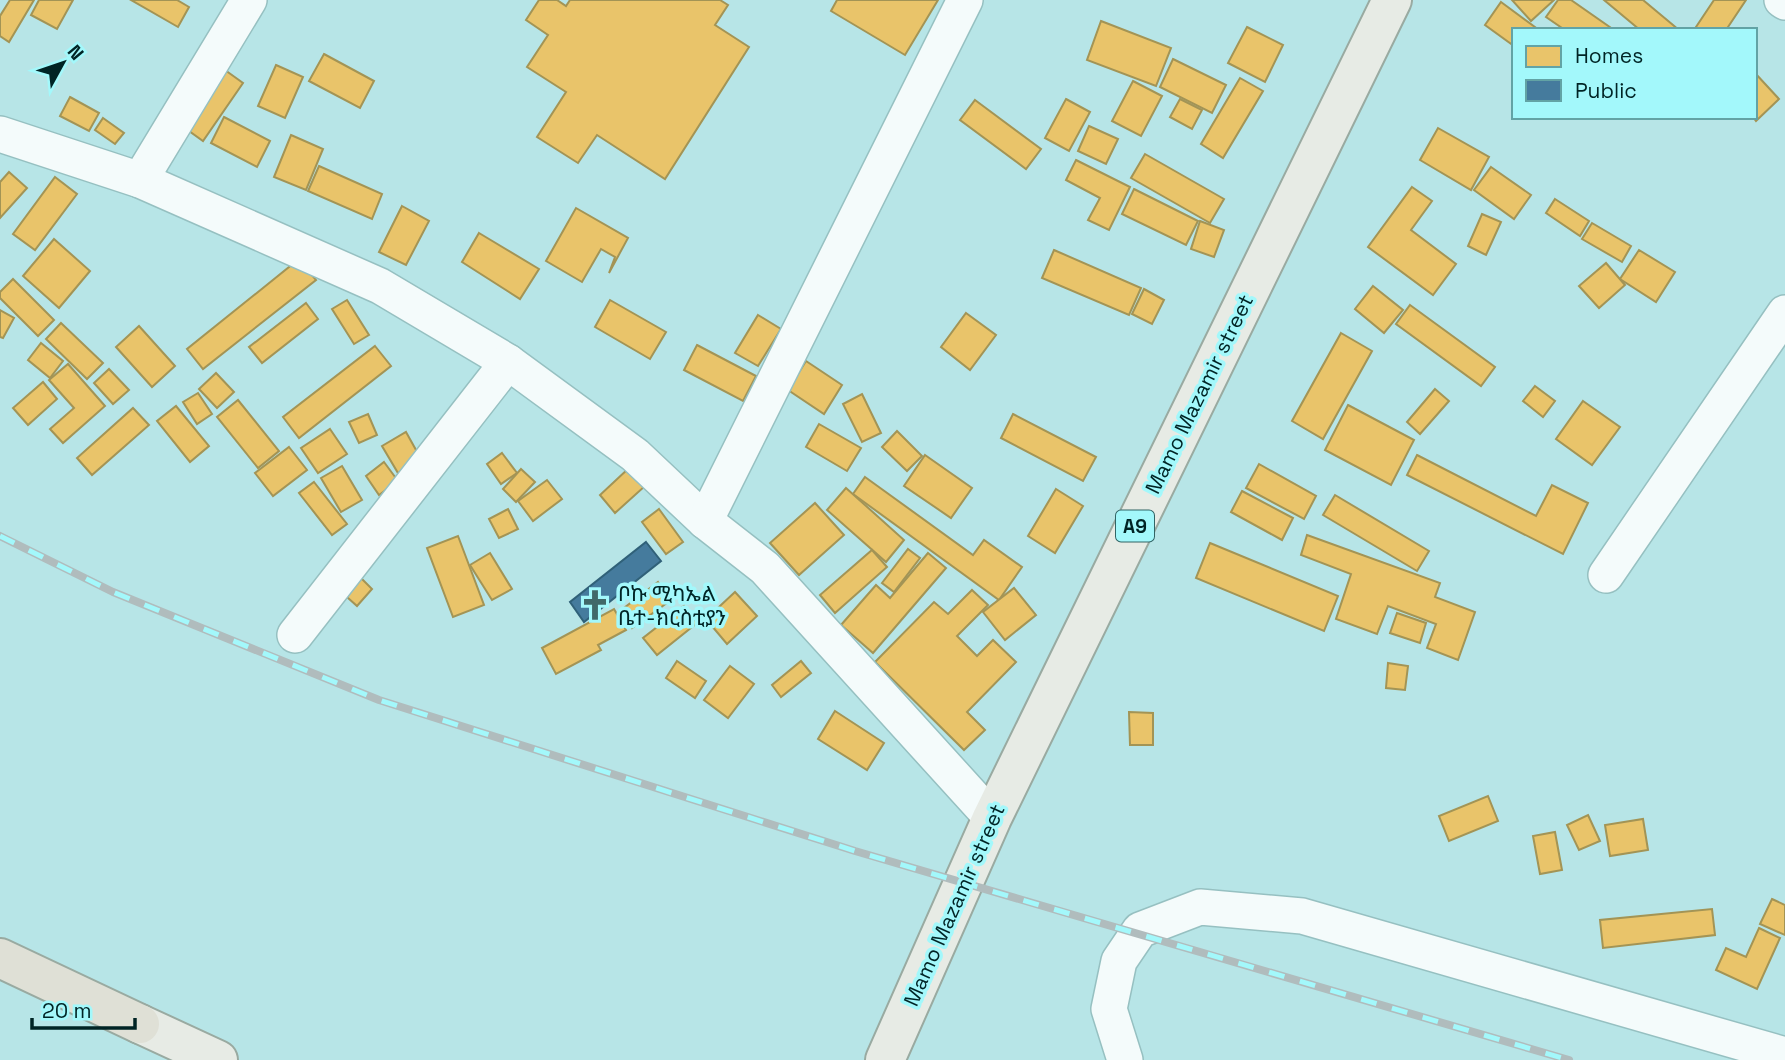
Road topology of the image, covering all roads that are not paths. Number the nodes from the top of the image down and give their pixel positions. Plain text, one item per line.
1 (249, 0) edge
2 (965, 0) edge
3 (1392, 0) edge
4 (0, 134) edge
5 (141, 180) junction
6 (1785, 313) edge
7 (508, 362) junction
8 (705, 521) junction
9 (1606, 575) dead end
10 (295, 635) dead end
11 (992, 818) junction
12 (0, 958) edge
13 (140, 1024) joint
14 (1785, 1055) edge
15 (884, 1059) edge
16 (218, 1060) edge
17 (1125, 1060) edge

1 - 5 street
2 - 8 street
3 - 11 main road, Mamo Mazamir street / A9
4 - 5 street
5 - 7 street
6 - 9 street
7 - 8 street
7 - 10 street
8 - 11 street
11 - 15 main road, Mamo Mazamir street / A9
12 - 13 highway
13 - 16 main road
14 - 17 street

